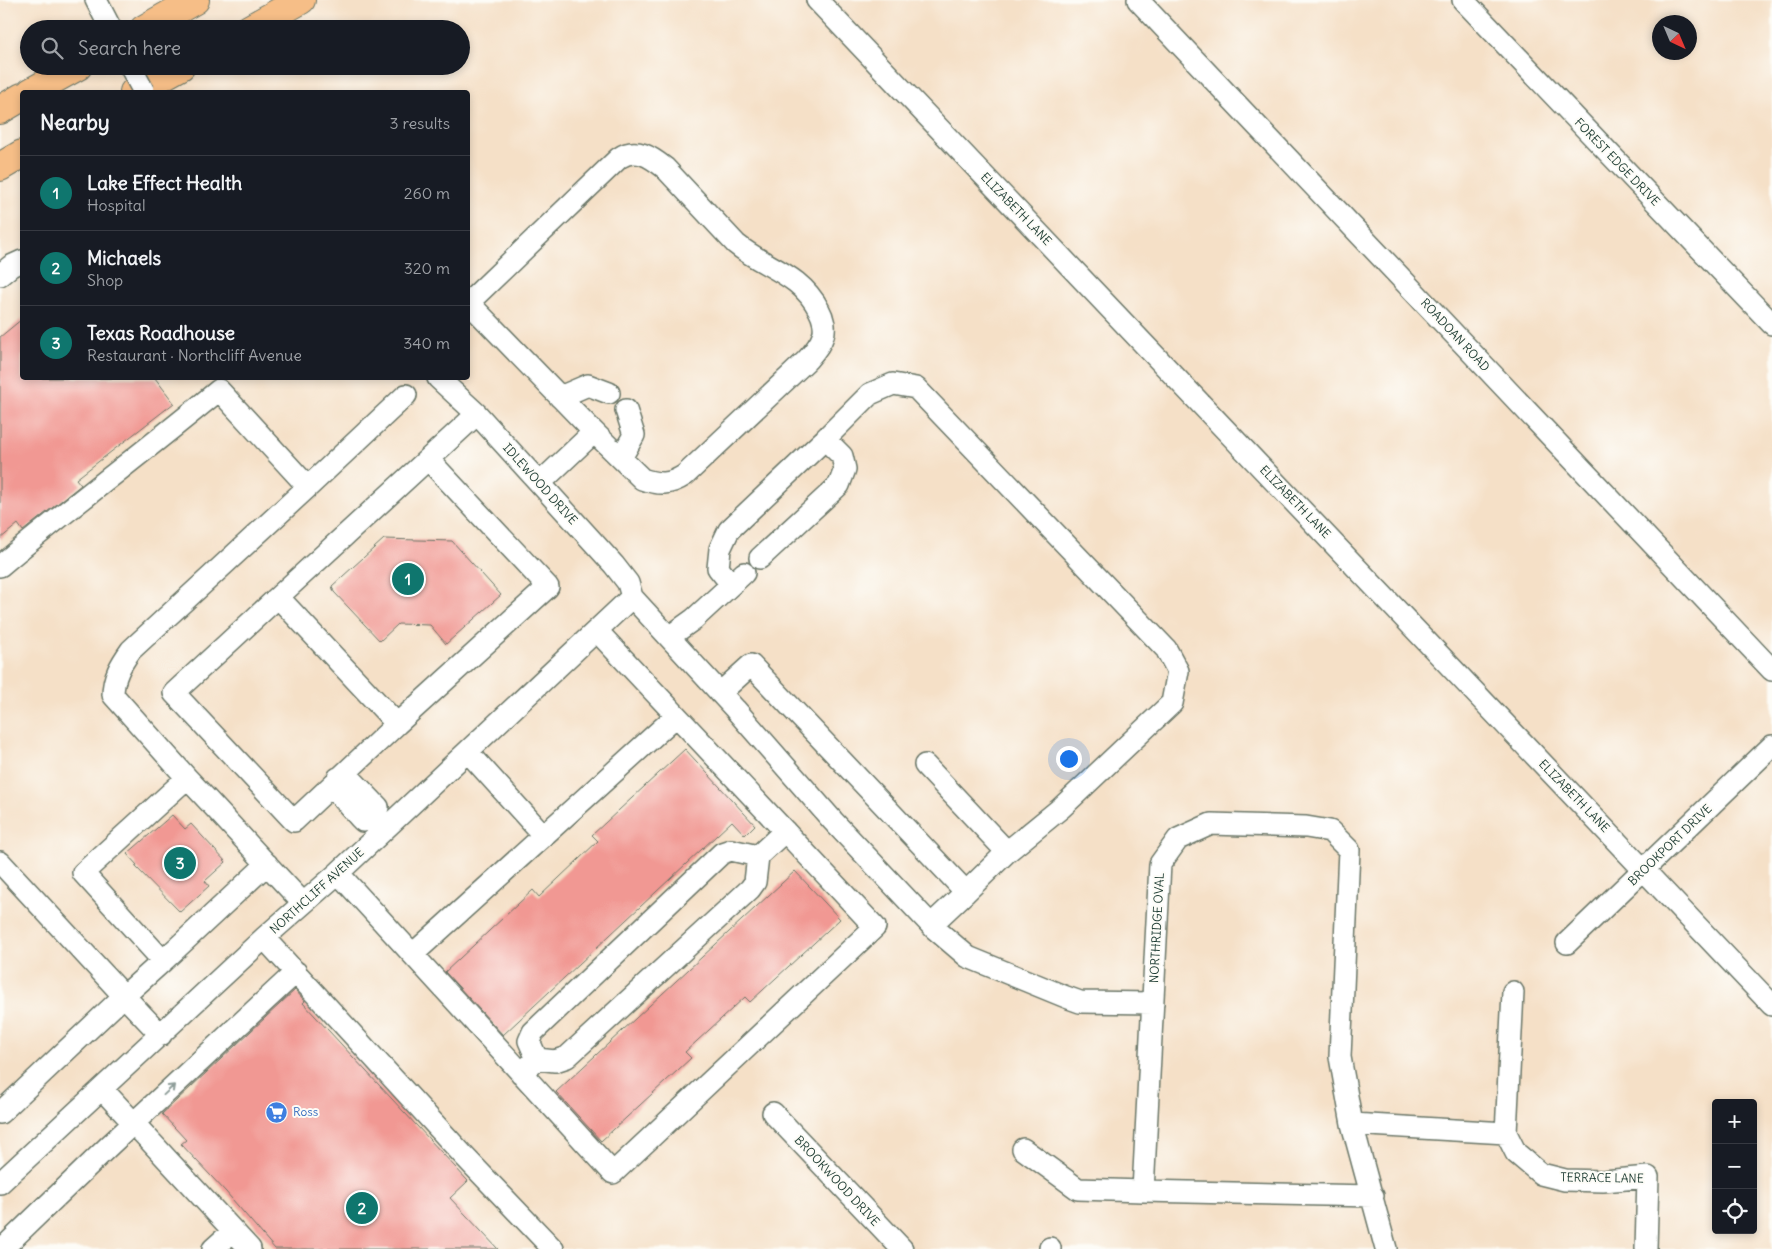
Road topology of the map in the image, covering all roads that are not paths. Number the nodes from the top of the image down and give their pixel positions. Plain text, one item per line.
1 (96, 0) edge
2 (195, 0) edge
3 (301, 0) edge
4 (817, 0) edge
5 (1138, 0) edge
6 (1463, 0) edge
7 (106, 20) edge
8 (160, 20) edge
9 (265, 20) edge
10 (62, 75) edge
11 (135, 75) edge
12 (165, 75) edge
13 (35, 90) edge
14 (138, 90) edge
15 (143, 90) edge
16 (20, 99) edge
17 (0, 110) edge
18 (20, 155) edge
19 (0, 167) edge
20 (20, 262) edge
21 (0, 275) edge
22 (470, 301) edge
23 (470, 305) edge
24 (1772, 324) edge
25 (440, 380) edge
26 (216, 384) edge
27 (609, 393) dead end
28 (406, 395) dead end
29 (560, 397) junction
30 (626, 410) dead end
31 (477, 414) junction
32 (594, 432) junction
33 (825, 439) junction
34 (621, 458) junction
35 (428, 459) junction
36 (540, 483) junction
37 (308, 486) junction
38 (760, 558) dead end
39 (0, 566) edge
40 (278, 597) junction
41 (632, 597) junction
42 (597, 631) junction
43 (669, 638) junction
44 (1772, 670) edge
45 (720, 693) junction
46 (676, 716) junction
47 (397, 724) junction
48 (1772, 746) edge
49 (468, 752) junction
50 (925, 765) dead end
51 (187, 778) junction
52 (338, 778) junction
53 (380, 824) junction
54 (785, 831) junction
55 (544, 836) junction
56 (1007, 852) junction
57 (758, 856) junction
58 (0, 862) edge
59 (267, 864) junction
60 (1644, 870) junction
61 (338, 873) junction
62 (966, 892) junction
63 (303, 903) junction
64 (931, 925) junction
65 (264, 938) junction
66 (1567, 943) dead end
67 (413, 954) junction
68 (163, 961) junction
69 (296, 972) junction
70 (1513, 992) dead end
71 (124, 996) junction
72 (1153, 1002) junction
73 (1772, 1005) edge
74 (161, 1034) junction
75 (537, 1059) junction
76 (521, 1073) junction
77 (102, 1089) junction
78 (0, 1113) edge
79 (773, 1113) dead end
80 (134, 1123) junction
81 (1352, 1124) junction
82 (1506, 1133) junction
83 (1023, 1148) dead end
84 (0, 1183) edge
85 (1143, 1191) junction
86 (1372, 1196) junction
87 (233, 1231) junction
88 (2, 1249) edge
89 (213, 1249) edge
90 (250, 1249) edge
91 (553, 1249) edge
92 (902, 1249) edge
93 (1386, 1249) edge
94 (1646, 1249) edge

1 - 7 street
2 - 8 highway
3 - 9 highway
4 - 60 street, ELIZABETH LANE
5 - 44 street, ROADOAN ROAD
6 - 24 street, FOREST EDGE DRIVE
10 - 13 highway
11 - 15 street, bridge
12 - 14 highway
16 - 17 highway
18 - 19 highway
20 - 21 street
22 - 34 street
23 - 29 street
25 - 31 street, IDLEWOOD DRIVE
26 - 37 street
26 - 39 street
27 - 29 street
28 - 37 street
29 - 32 street
30 - 34 street
31 - 35 street
31 - 36 street, IDLEWOOD DRIVE
32 - 34 street
32 - 36 street
33 - 38 street
33 - 43 street
33 - 56 street
35 - 40 street
35 - 47 street
36 - 41 street, IDLEWOOD DRIVE
37 - 51 street
40 - 47 street
40 - 52 street
41 - 42 street, NORTHCLIFF AVENUE
41 - 43 street, IDLEWOOD DRIVE
42 - 46 street
42 - 49 street, NORTHCLIFF AVENUE
43 - 45 street, IDLEWOOD DRIVE
45 - 62 street
45 - 64 street, IDLEWOOD DRIVE
46 - 54 street
46 - 55 street
47 - 52 street
48 - 60 street, BROOKPORT DRIVE
49 - 53 street, NORTHCLIFF AVENUE
49 - 55 street
50 - 56 street
51 - 59 street
51 - 68 street
52 - 53 street
53 - 61 street, NORTHCLIFF AVENUE
54 - 57 street
54 - 76 street
55 - 67 street
56 - 62 street
57 - 75 street
57 - 75 street
58 - 71 street
59 - 63 street
59 - 68 street
60 - 66 street, BROOKPORT DRIVE
60 - 73 street, ELIZABETH LANE
61 - 63 street, NORTHCLIFF AVENUE
61 - 67 street
62 - 64 street
63 - 65 street, NORTHCLIFF AVENUE
64 - 72 street, IDLEWOOD DRIVE
65 - 69 street
65 - 74 street, NORTHCLIFF AVENUE
67 - 76 street
68 - 71 street
80 -> 69 street
69 - 91 street
70 - 82 street
71 - 74 street
71 - 78 street
72 - 81 street, NORTHRIDGE OVAL
72 - 85 street, NORTHRIDGE OVAL
74 - 77 street, NORTHCLIFF AVENUE
75 - 76 street
77 - 80 street
77 - 84 street, NORTHCLIFF AVENUE
79 - 92 street, BROOKWOOD DRIVE
80 - 87 street
80 - 88 street
81 - 82 street
81 - 86 street, NORTHRIDGE OVAL
82 - 94 street, TERRACE LANE
83 - 85 street
85 - 86 street
86 - 93 street, NORTHRIDGE OVAL
87 - 89 street
87 - 90 street

